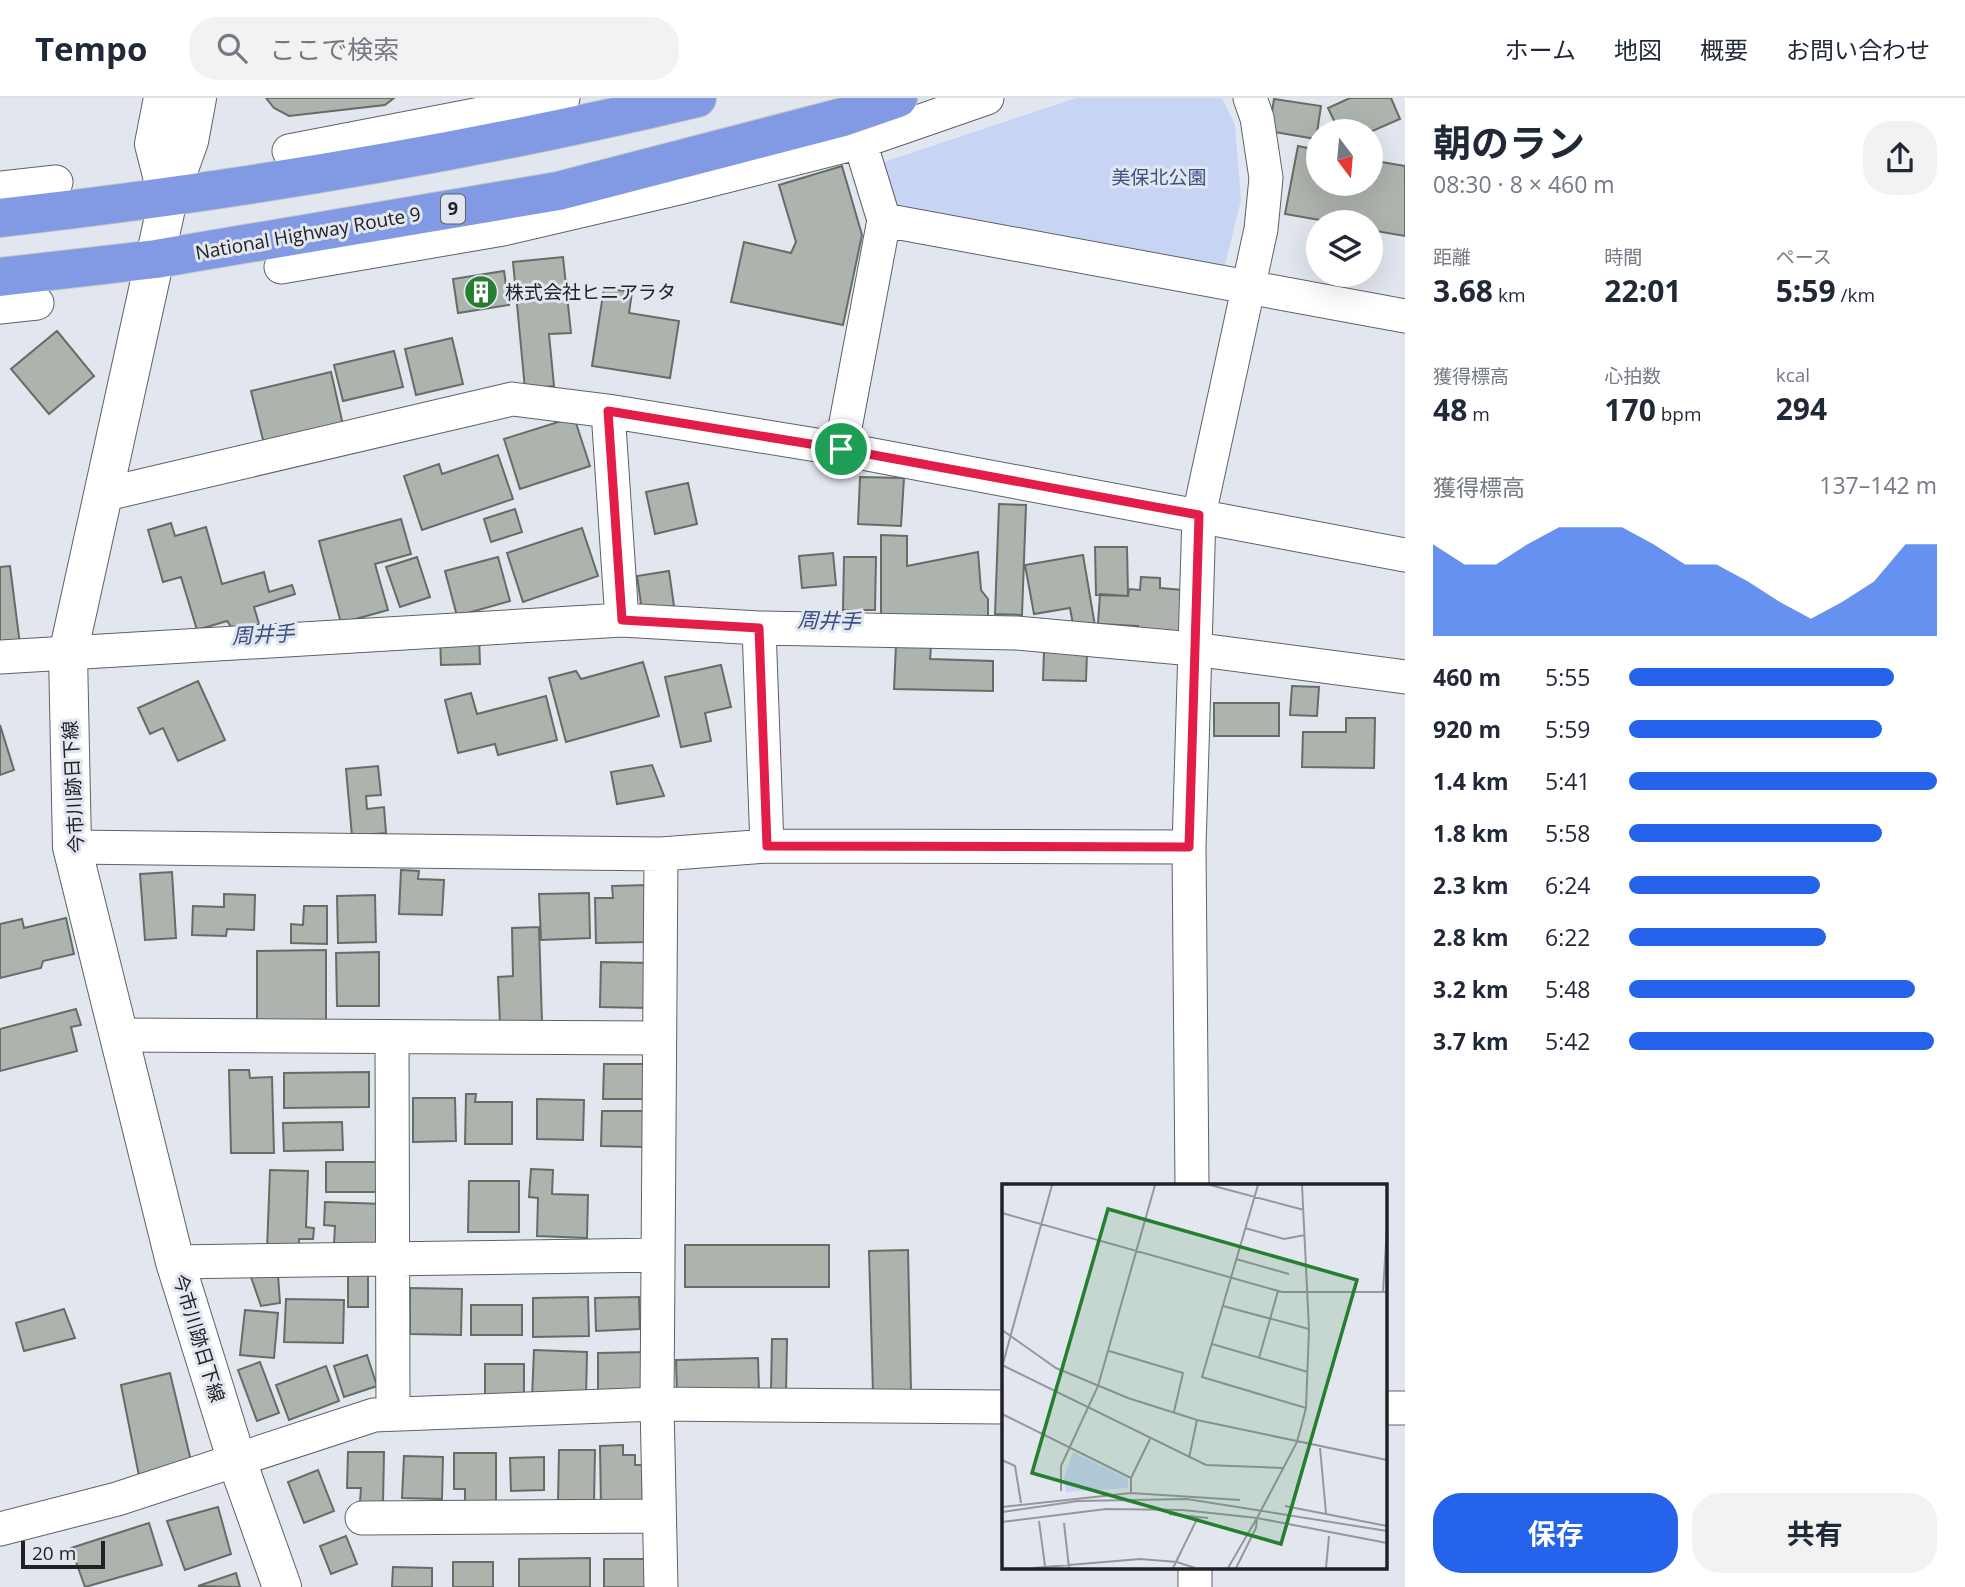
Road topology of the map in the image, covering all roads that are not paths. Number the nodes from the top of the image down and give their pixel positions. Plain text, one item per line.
1 (163, 98) edge
2 (197, 98) edge
3 (563, 98) edge
4 (697, 98) edge
5 (898, 98) edge
6 (987, 98) edge
7 (1250, 98) edge
8 (470, 107) edge
9 (423, 126) junction
10 (851, 129) junction
11 (289, 151) dead end
12 (380, 165) junction
13 (56, 182) dead end
14 (0, 188) edge
15 (167, 199) junction
16 (0, 218) edge
17 (384, 220) junction
18 (884, 220) junction
19 (433, 241) junction
20 (156, 258) junction
21 (281, 267) dead end
22 (0, 277) edge
23 (1246, 287) junction
24 (37, 303) dead end
25 (0, 307) edge
26 (1405, 316) edge
27 (608, 411) junction
28 (841, 449) junction
29 (102, 495) junction
30 (1199, 515) junction
31 (1405, 555) edge
32 (622, 620) junction
33 (759, 628) junction
34 (1193, 649) junction
35 (68, 654) junction
36 (0, 657) edge
37 (1405, 677) edge
38 (767, 846) junction
39 (72, 847) junction
40 (1189, 847) junction
41 (661, 853) junction
42 (117, 1035) junction
43 (392, 1037) junction
44 (659, 1038) junction
45 (1192, 1184) edge
46 (658, 1255) junction
47 (390, 1261) junction
48 (175, 1262) junction
49 (657, 1404) junction
50 (1002, 1407) edge
51 (393, 1414) junction
52 (236, 1458) junction
53 (659, 1516) junction
54 (362, 1518) dead end
55 (0, 1529) edge
56 (282, 1587) edge
57 (661, 1587) edge

1 - 15 street, 今市川跡日下線
2 - 15 street
3 - 8 street
4 - 12 highway
5 - 10 highway, National Highway Route 9 / 9
6 - 10 street
7 - 23 street
8 - 9 street
9 - 11 street
9 - 12 street
10 - 17 highway, National Highway Route 9 / 9
10 - 18 street
10 - 19 street
12 - 15 highway
13 - 14 street
15 - 16 highway
15 - 20 street, 今市川跡日下線
17 - 19 street
17 - 20 highway, National Highway Route 9 / 9
18 - 23 street
18 - 28 street
19 - 21 street
20 - 22 highway, National Highway Route 9 / 9
20 - 29 street, 今市川跡日下線
23 - 26 street
23 - 30 street
24 - 25 street
27 - 28 street
27 - 29 street
27 - 32 street
28 - 30 street
29 - 35 street, 今市川跡日下線
30 - 31 street
30 - 34 street
32 - 33 street
32 - 35 street
33 - 34 street
33 - 38 street
34 - 37 street
34 - 40 street
35 - 36 street
35 - 39 street, 今市川跡日下線
38 - 40 street
38 - 41 street
39 - 41 street
39 - 42 street, 今市川跡日下線
40 - 45 street
41 - 44 street
42 - 43 street
42 - 48 street, 今市川跡日下線
43 - 44 street
43 - 47 street
44 - 46 street
46 - 47 street
46 - 49 street
47 - 48 street
47 - 51 street
48 - 52 street, 今市川跡日下線
49 - 50 street
49 - 51 street
49 - 53 street
51 - 52 street
52 - 55 street
52 - 56 street, 今市川跡日下線
53 - 54 street
53 - 57 street

